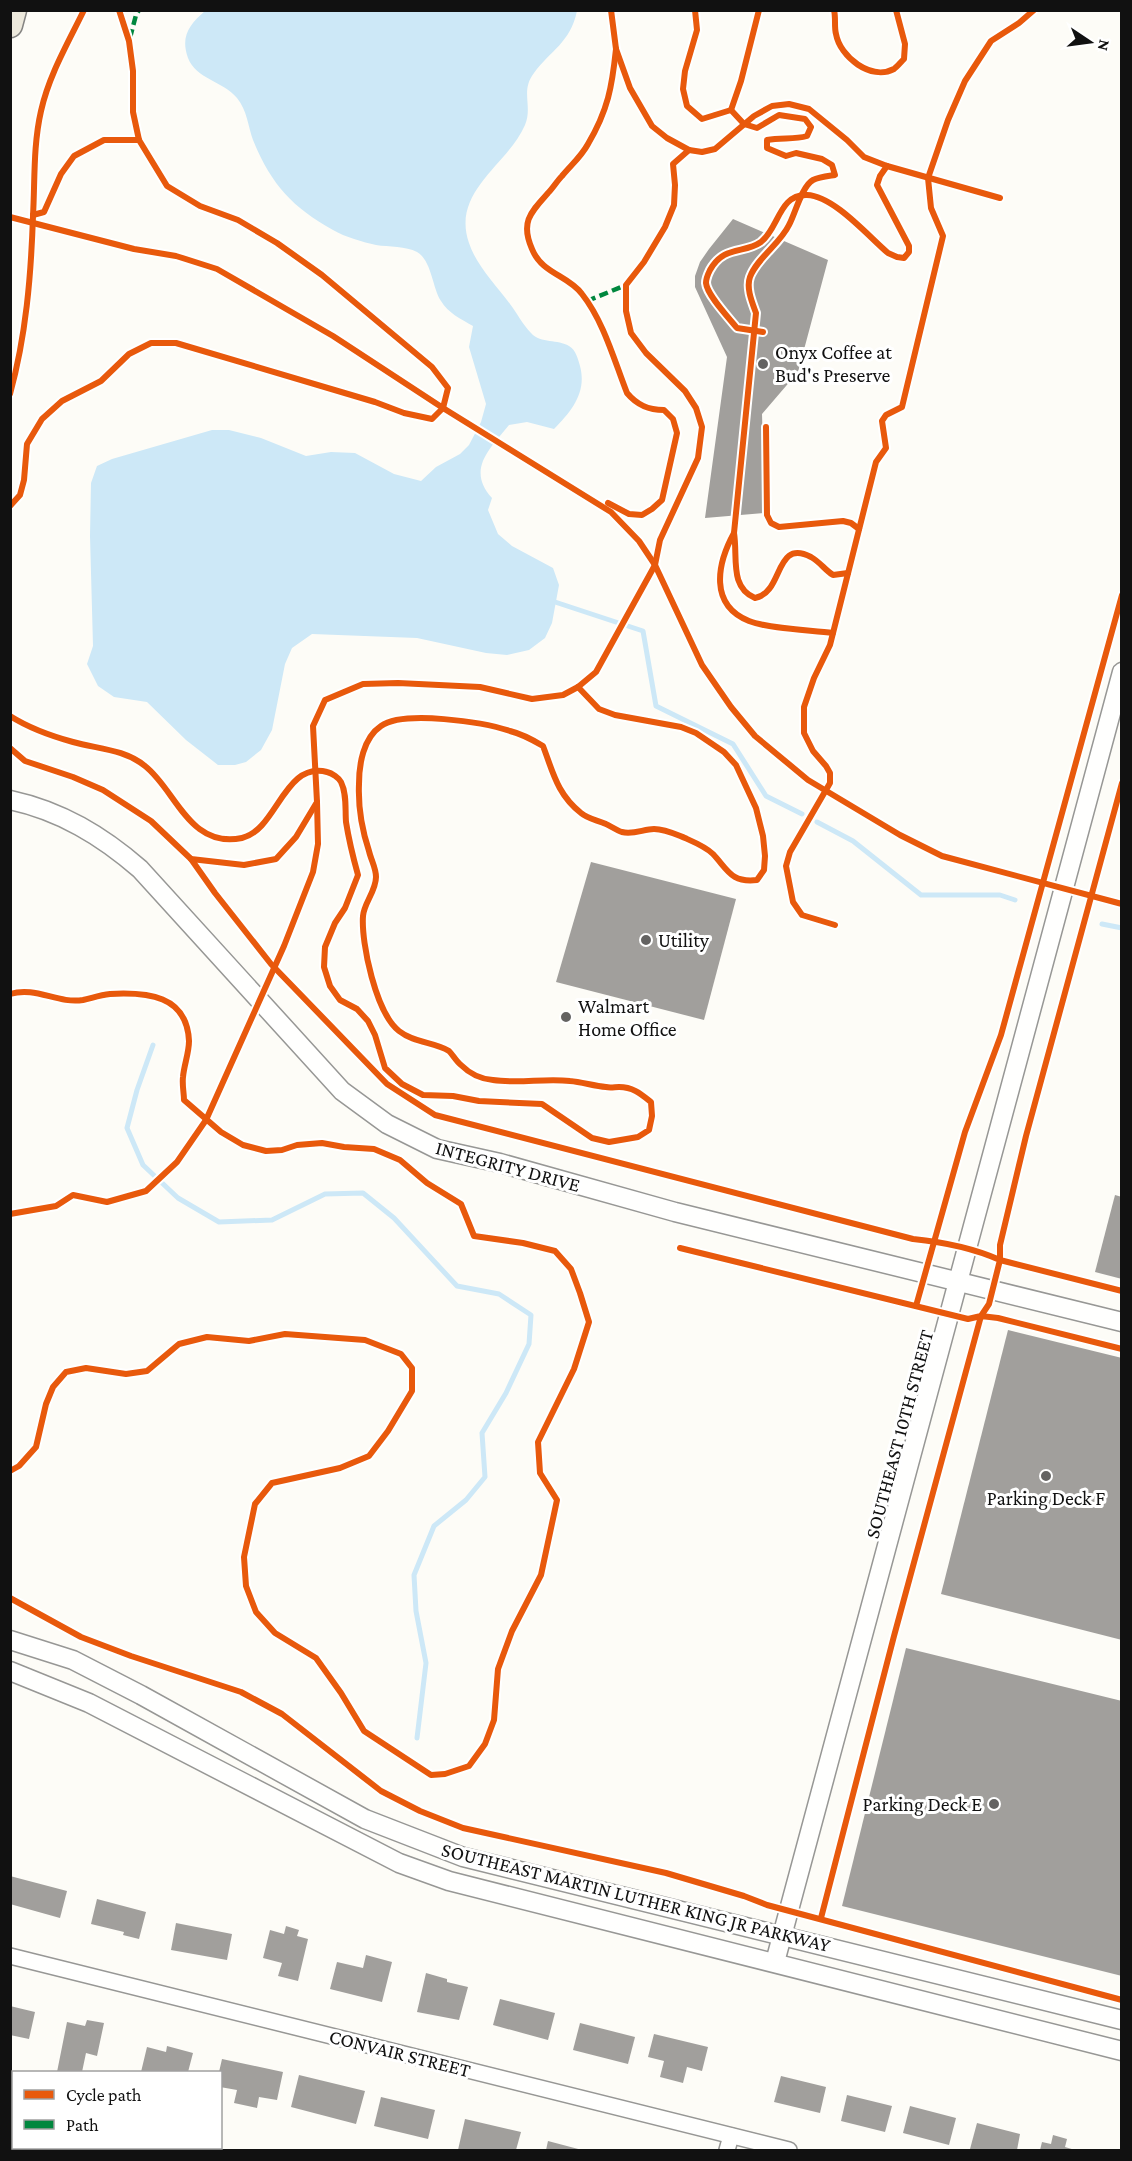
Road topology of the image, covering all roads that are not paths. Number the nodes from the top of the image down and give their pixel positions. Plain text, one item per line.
1 (14, 10) edge
2 (10, 25) edge
3 (1122, 672) edge
4 (10, 800) edge
5 (957, 1282) junction
6 (1122, 1322) edge
7 (10, 1640) edge
8 (10, 1671) edge
9 (782, 1935) junction
10 (10, 1956) edge
11 (775, 1962) junction
12 (1122, 2020) edge
13 (1122, 2051) edge
14 (729, 2143) edge
15 (789, 2151) edge

1 - 2 main road
3 - 5 street, SOUTHEAST 10TH STREET
4 - 5 street, INTEGRITY DRIVE
5 - 6 street, INTEGRITY DRIVE
5 - 9 street, SOUTHEAST 10TH STREET
7 - 9 street, SOUTHEAST MARTIN LUTHER KING JR PARKWAY
8 - 11 street, SOUTHEAST MARTIN LUTHER KING JR PARKWAY
9 - 11 street, SOUTHEAST 10TH STREET
9 - 12 street, SOUTHEAST MARTIN LUTHER KING JR PARKWAY
10 - 14 street, CONVAIR STREET
11 - 13 street, SOUTHEAST MARTIN LUTHER KING JR PARKWAY
14 - 15 street, CONVAIR STREET

